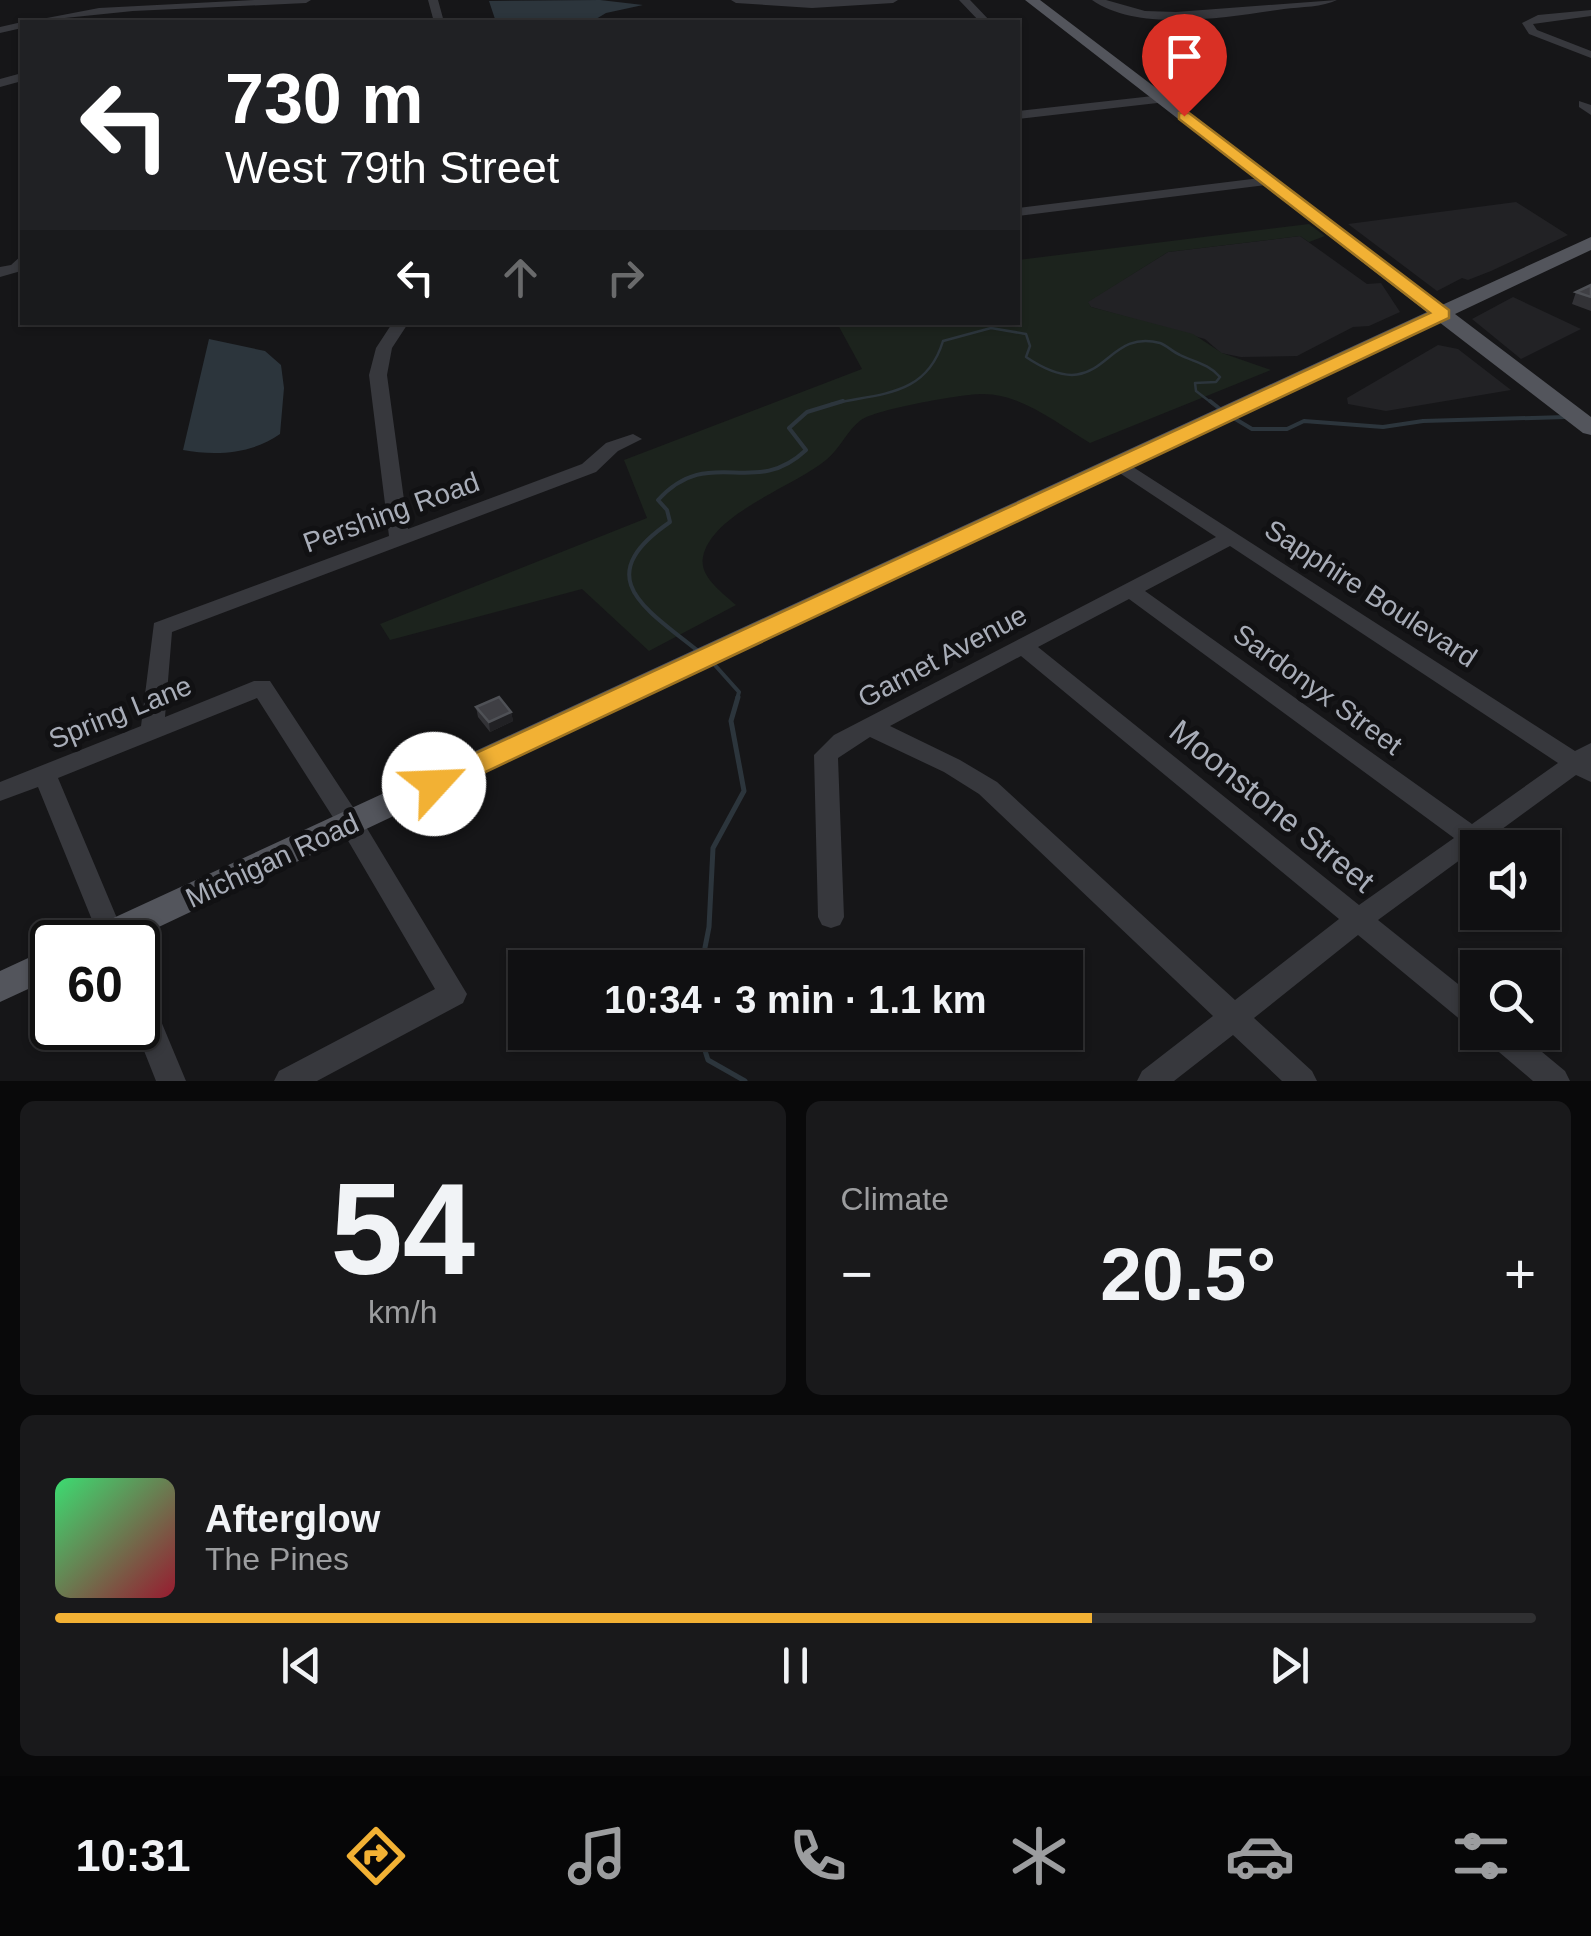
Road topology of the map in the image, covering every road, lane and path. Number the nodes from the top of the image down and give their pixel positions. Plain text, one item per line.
1 (306, 0) edge
2 (736, 0) edge
3 (893, 0) edge
4 (964, 0) edge
5 (1032, 0) edge
6 (1097, 0) edge
7 (1185, 0) edge
8 (1332, 0) edge
9 (859, 3) junction
10 (102, 5) edge
11 (1204, 12) junction
12 (1591, 13) edge
13 (870, 16) dead end
14 (39, 20) edge
15 (984, 20) edge
16 (1591, 55) edge
17 (1162, 99) junction
18 (1020, 115) edge
19 (1268, 181) junction
20 (1020, 212) edge
21 (1591, 243) edge
22 (1442, 314) junction
23 (399, 325) edge
24 (1589, 427) edge
25 (633, 439) dead end
26 (1119, 464) junction
27 (1231, 537) junction
28 (398, 538) junction
29 (1131, 590) junction
30 (1024, 647) junction
31 (872, 727) junction
32 (152, 732) junction
33 (1586, 762) edge
34 (45, 775) junction
35 (0, 792) edge
36 (350, 824) junction
37 (1462, 830) edge
38 (1479, 830) edge
39 (1460, 844) edge
40 (830, 917) dead end
41 (99, 920) edge
42 (149, 920) edge
43 (1358, 920) junction
44 (30, 973) edge
45 (0, 987) edge
46 (1460, 1003) edge
47 (1235, 1018) junction
48 (159, 1050) edge
49 (1518, 1050) edge
50 (171, 1081) edge
51 (289, 1081) edge
52 (1152, 1081) edge
53 (1302, 1081) edge
54 (1555, 1081) edge

1 - 10 street
2 - 9 street
3 - 9 street
4 - 15 street
5 - 17 main road
6 - 11 street
7 - 11 street
8 - 11 street
9 - 13 street
10 - 14 street
12 - 16 street
17 - 18 street
17 - 19 main road
19 - 20 street
19 - 22 main road
21 - 22 main road, Michigan Road
22 - 24 main road
22 - 26 main road, Michigan Road
23 - 28 street
25 - 28 street, Pershing Road
26 - 27 street, Sapphire Boulevard
26 - 36 main road, Michigan Road
27 - 29 street, Garnet Avenue
27 - 33 street, Sapphire Boulevard
28 - 32 street, Pershing Road
29 - 30 street, Garnet Avenue
29 - 37 street, Sardonyx Street
30 - 31 street, Garnet Avenue
30 - 43 street, Moonstone Street
31 - 40 street, Garnet Avenue
31 - 47 street
32 - 34 street, Spring Lane
32 - 36 street, Spring Lane
33 - 38 street
34 - 35 street, Spring Lane
34 - 41 street
36 - 42 main road, Michigan Road
36 - 51 street
39 - 43 street
43 - 46 street, Moonstone Street
43 - 47 street
44 - 45 main road
47 - 52 street
47 - 53 street
48 - 50 street
49 - 54 street

